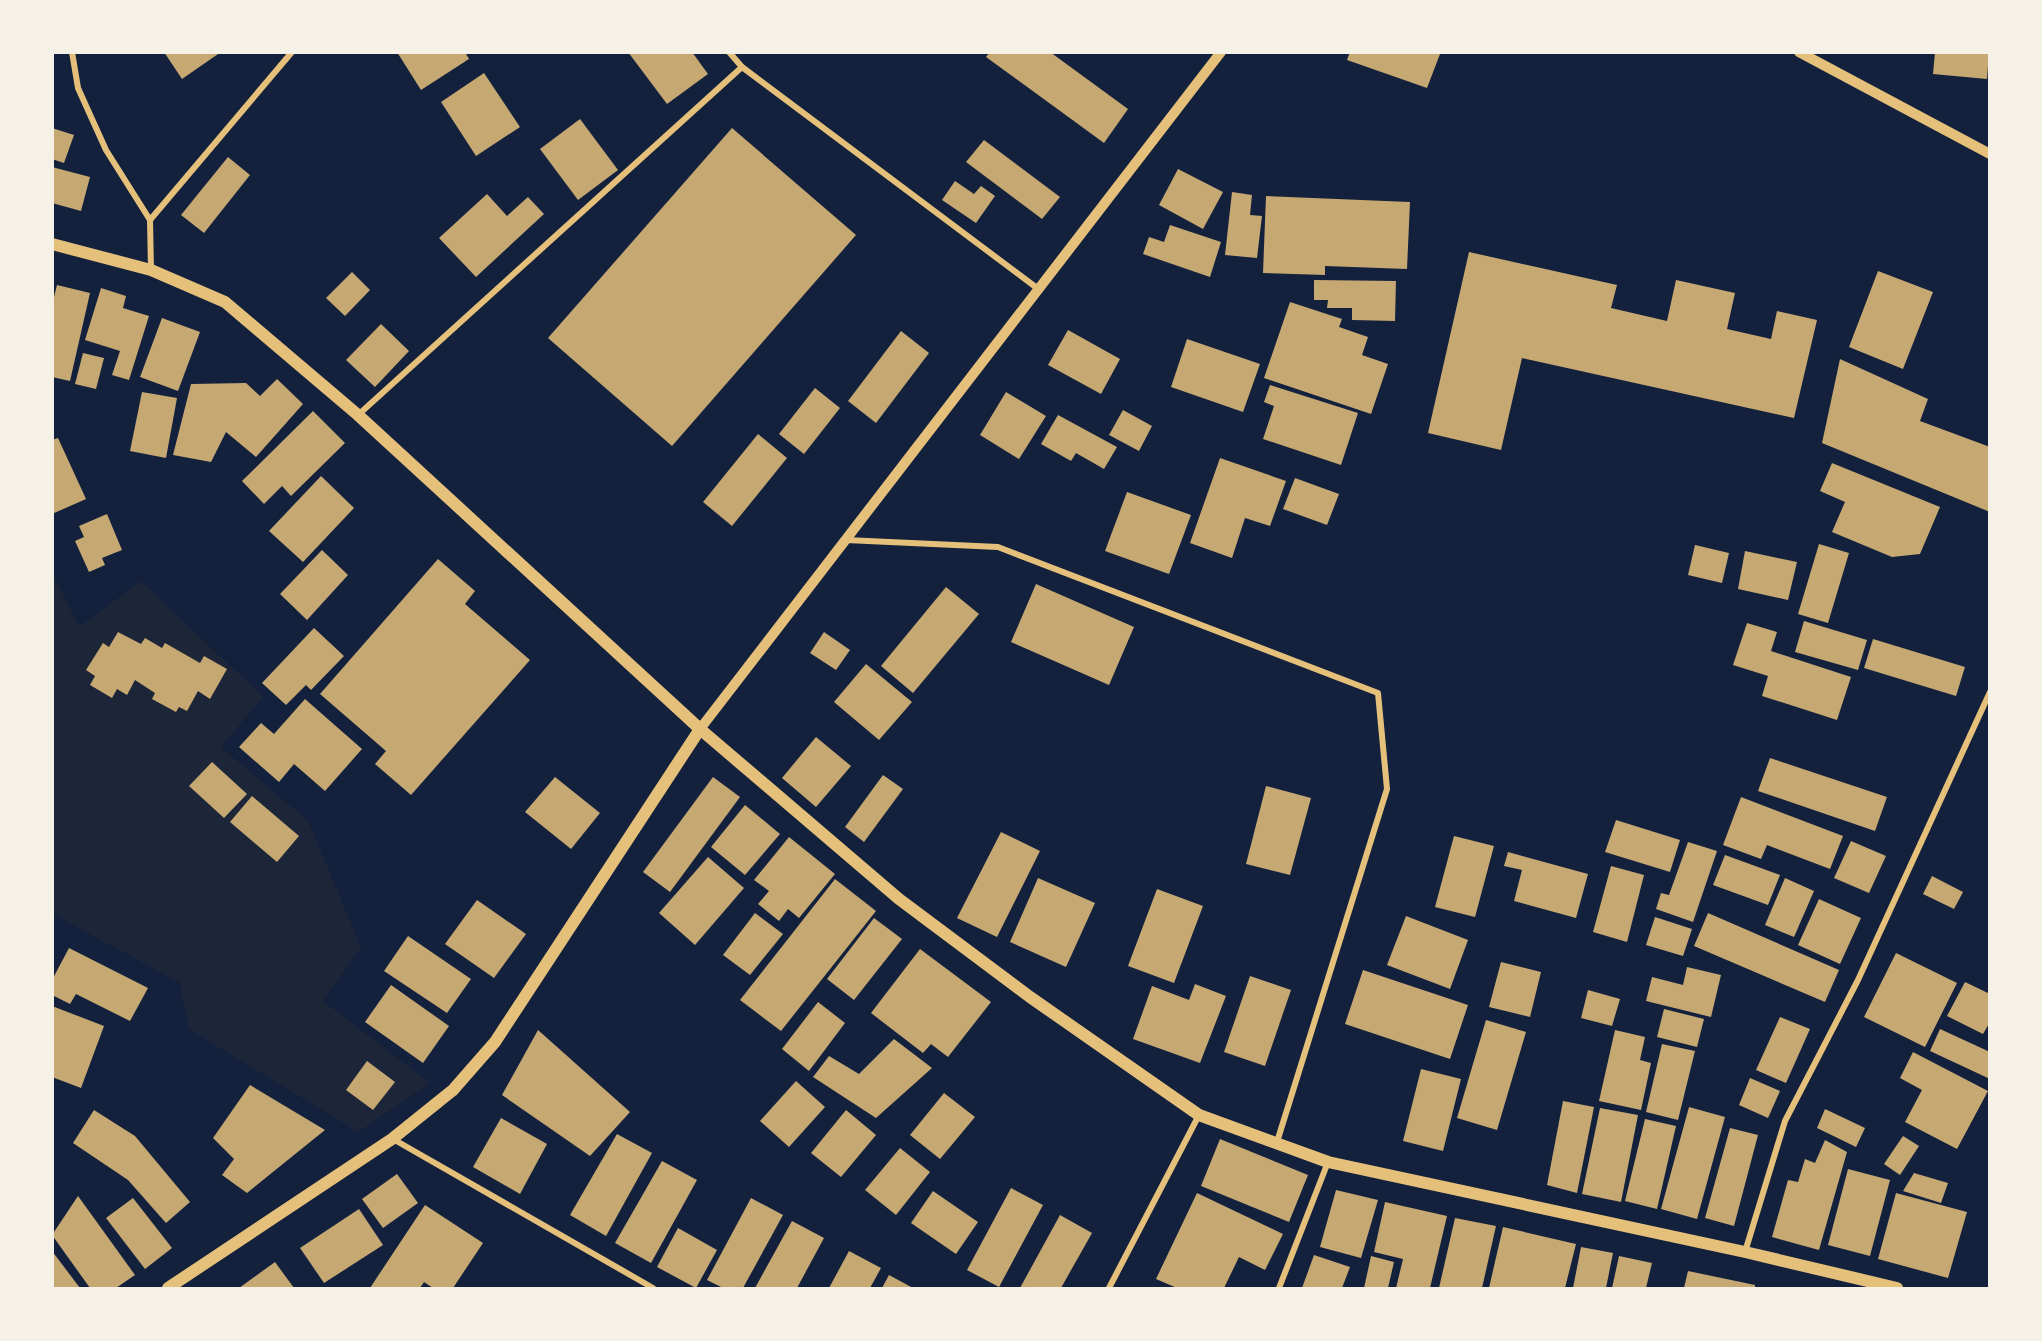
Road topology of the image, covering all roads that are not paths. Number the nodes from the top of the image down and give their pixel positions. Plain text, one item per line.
1 (72, 52) edge
2 (292, 52) edge
3 (729, 52) edge
4 (1221, 52) edge
5 (1799, 52) edge
6 (742, 67) junction
7 (1989, 154) edge
8 (150, 220) junction
9 (52, 244) edge
10 (152, 270) junction
11 (1037, 288) junction
12 (358, 415) junction
13 (846, 540) junction
14 (1989, 692) edge
15 (700, 729) junction
16 (1199, 1115) junction
17 (392, 1139) junction
18 (1277, 1142) junction
19 (1328, 1162) junction
20 (1745, 1252) junction
21 (168, 1288) edge
22 (652, 1288) edge
23 (1109, 1288) edge
24 (1279, 1288) edge
25 (1897, 1288) edge

1 - 8 street
2 - 8 street
3 - 6 street
4 - 11 street
5 - 7 street
6 - 11 street
6 - 12 street
8 - 10 street
9 - 10 main road
10 - 12 main road
11 - 13 street
12 - 15 main road
13 - 15 street
13 - 18 street
14 - 20 street
15 - 16 main road
15 - 17 main road
16 - 18 main road
16 - 23 street
17 - 21 main road
17 - 22 street
18 - 19 main road
19 - 20 main road
19 - 24 street
20 - 25 main road

